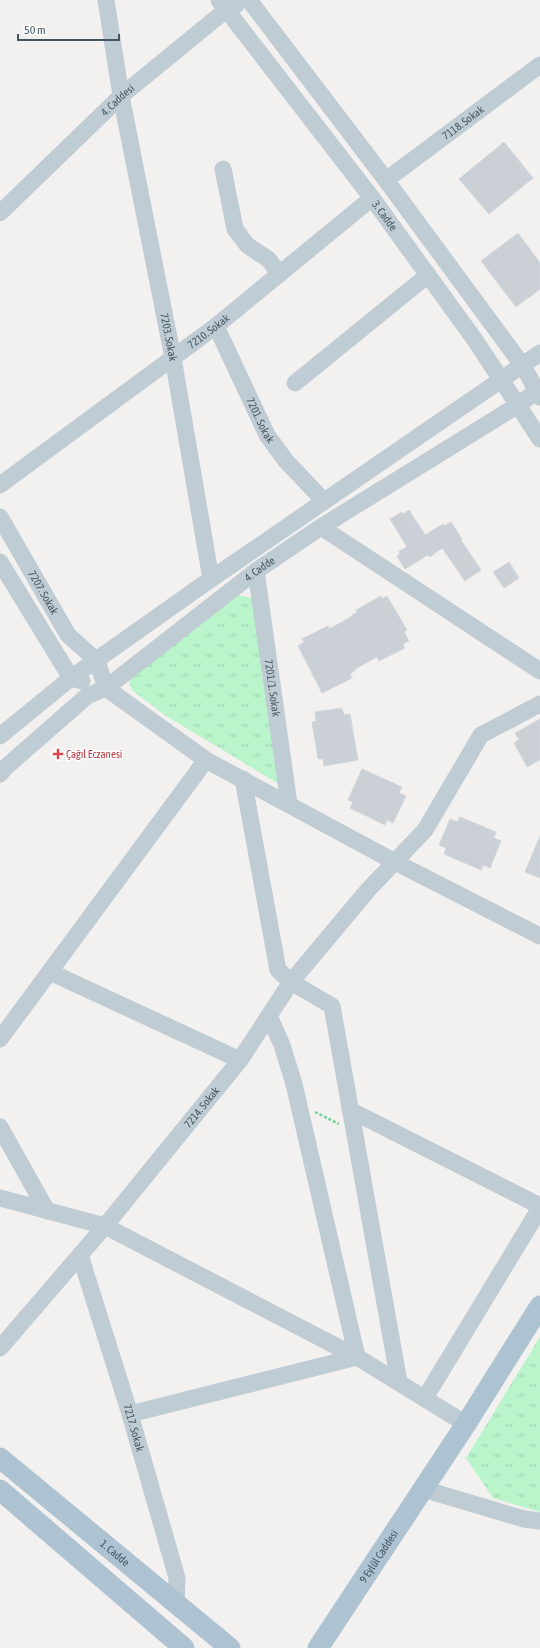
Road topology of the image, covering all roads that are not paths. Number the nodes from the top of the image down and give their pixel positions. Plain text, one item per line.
1 (106, 0) edge
2 (245, 0) edge
3 (249, 0) edge
4 (222, 5) edge
5 (540, 65) edge
6 (121, 96) junction
7 (223, 169) dead end
8 (386, 180) junction
9 (372, 198) junction
10 (0, 213) edge
11 (280, 274) junction
12 (428, 275) junction
13 (216, 326) junction
14 (540, 353) edge
15 (172, 358) junction
16 (523, 366) junction
17 (502, 379) junction
18 (296, 383) dead end
19 (539, 393) edge
20 (518, 404) junction
21 (540, 439) edge
22 (0, 485) edge
23 (324, 501) junction
24 (0, 517) edge
25 (322, 527) junction
26 (0, 562) edge
27 (256, 571) junction
28 (212, 579) junction
29 (97, 660) junction
30 (540, 672) edge
31 (71, 678) junction
32 (106, 688) junction
33 (540, 704) edge
34 (0, 736) edge
35 (206, 760) junction
36 (0, 774) edge
37 (242, 779) junction
38 (288, 804) junction
39 (395, 862) junction
40 (540, 936) edge
41 (50, 972) junction
42 (291, 982) junction
43 (269, 1016) junction
44 (0, 1040) edge
45 (240, 1060) junction
46 (350, 1110) junction
47 (0, 1127) edge
48 (0, 1198) edge
49 (540, 1207) edge
50 (47, 1211) junction
51 (105, 1226) junction
52 (80, 1255) junction
53 (540, 1306) edge
54 (0, 1348) edge
55 (357, 1357) junction
56 (399, 1382) junction
57 (425, 1398) junction
58 (130, 1414) junction
59 (466, 1424) junction
60 (0, 1458) edge
61 (423, 1489) junction
62 (0, 1490) edge
63 (540, 1521) edge
64 (176, 1603) junction
65 (336, 1623) junction
66 (184, 1648) edge
67 (230, 1648) edge
68 (318, 1648) edge
69 (328, 1648) edge

1 - 6 street
2 - 4 street, 4. Caddesi
3 - 8 street, 3. Cadde
4 - 6 street, 4. Caddesi
4 - 9 street, 3. Cadde
5 - 8 street, 7118. Sokak
6 - 10 street, 4. Caddesi
6 - 15 street, 7203. Sokak
7 - 11 street
8 - 16 street, 3. Cadde
9 - 11 street, 7210. Sokak
9 - 12 street, 3. Cadde
11 - 13 street, 7210. Sokak
12 - 17 street, 3. Cadde
12 - 18 street
13 - 15 street, 7210. Sokak
13 - 23 street, 7201. Sokak
14 - 16 street, 4. Cadde
15 - 22 street, 7210. Sokak
15 - 28 street, 7203. Sokak
16 - 17 street, 4. Cadde
16 - 19 street, 3. Cadde
17 - 20 street, 3. Cadde
17 - 23 street, 4. Cadde
19 - 20 street, 4. Cadde
20 - 21 street, 3. Cadde
20 - 25 street, 4. Cadde
23 - 28 street, 4. Cadde
24 - 29 street, 7207. Sokak
25 - 27 street, 4. Cadde
25 - 30 street
26 - 31 street, 7207. Sokak
27 - 32 street, 4. Cadde
27 - 38 street, 7201/1. Sokak
28 - 29 street, 4. Cadde
29 - 31 street, 4. Cadde
29 - 32 street
31 - 32 street
31 - 34 street, 4. Cadde
32 - 35 street
32 - 36 street, 4. Cadde
33 - 39 street, 7214. Sokak
35 - 37 street
35 - 41 street
37 - 38 street
37 - 42 street
38 - 39 street
39 - 40 street
39 - 42 street, 7214. Sokak
41 - 44 street
41 - 45 street
42 - 43 street, 7214. Sokak
42 - 46 street
43 - 45 street, 7214. Sokak
43 - 55 street
45 - 51 street, 7214. Sokak
46 - 49 street
46 - 56 street
47 - 50 street
48 - 50 street
49 - 57 street
50 - 51 street
51 - 52 street, 7214. Sokak
51 - 55 street
52 - 54 street, 7214. Sokak
52 - 58 street, 7217. Sokak
53 - 59 main road, 9 Eylül Caddesi
55 - 56 street
55 - 58 street
56 - 57 street
57 - 59 street
58 - 64 street, 7217. Sokak
59 - 61 main road, 9 Eylül Caddesi
60 - 64 main road, 1. Cadde
61 - 63 street
61 - 65 main road, 9 Eylül Caddesi
62 - 66 main road
64 - 67 main road, 1. Cadde
65 - 68 main road, 9 Eylül Caddesi
65 - 69 main road, 9 Eylül Caddesi

